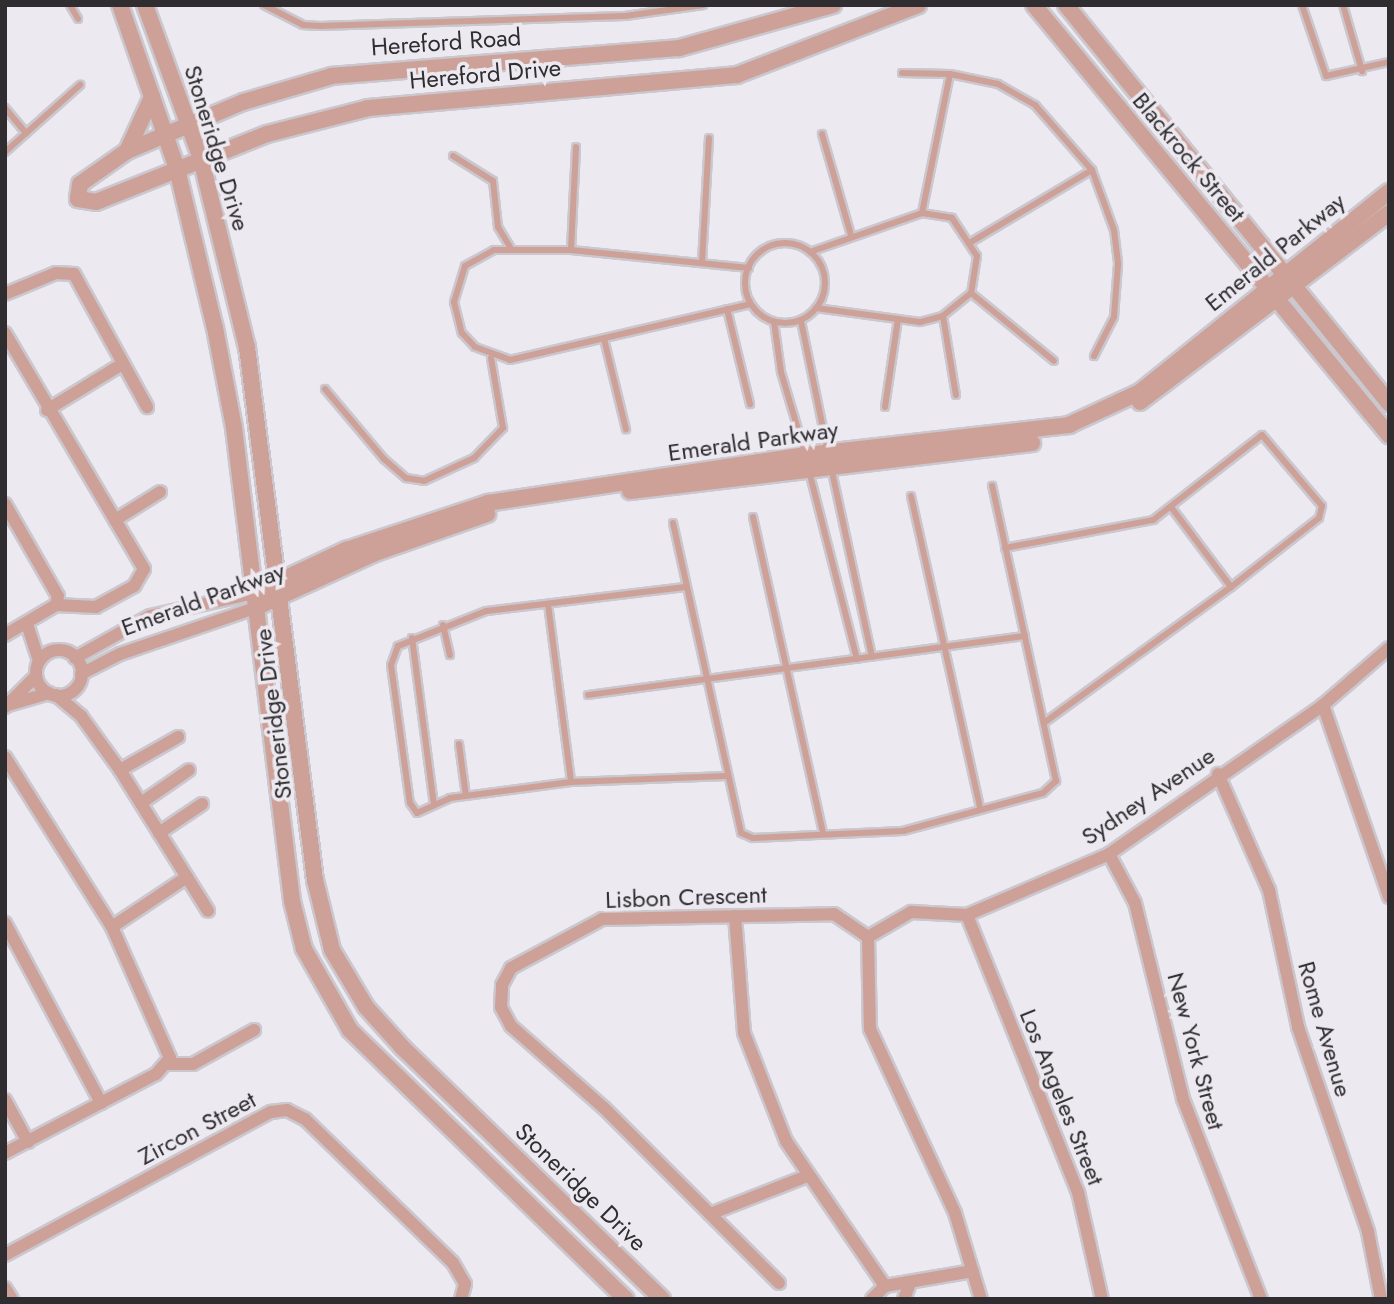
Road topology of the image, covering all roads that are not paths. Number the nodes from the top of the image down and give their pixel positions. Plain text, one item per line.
1 (70, 5) edge
2 (120, 5) edge
3 (145, 5) edge
4 (264, 5) edge
5 (703, 5) edge
6 (833, 5) edge
7 (918, 5) edge
8 (1034, 5) edge
9 (1066, 5) edge
10 (1302, 5) edge
11 (1343, 5) edge
12 (78, 19) dead end
13 (1389, 62) edge
14 (1362, 71) junction
15 (902, 73) dead end
16 (950, 74) junction
17 (80, 85) dead end
18 (152, 97) junction
19 (5, 108) edge
20 (189, 125) junction
21 (26, 132) junction
22 (822, 134) dead end
23 (166, 135) junction
24 (709, 138) dead end
25 (576, 147) dead end
26 (127, 151) junction
27 (5, 152) edge
28 (453, 156) dead end
29 (201, 159) junction
30 (177, 169) junction
31 (1092, 170) junction
32 (80, 184) joint
33 (1389, 192) edge
34 (922, 212) junction
35 (1389, 213) edge
36 (851, 234) junction
37 (971, 242) junction
38 (511, 249) junction
39 (570, 250) junction
40 (810, 252) junction
41 (702, 263) junction
42 (749, 268) junction
43 (1289, 279) junction
44 (971, 293) junction
45 (1273, 293) junction
46 (5, 294) edge
47 (751, 304) junction
48 (726, 309) junction
49 (816, 309) junction
50 (943, 316) junction
51 (898, 319) junction
52 (801, 321) junction
53 (774, 322) junction
54 (5, 333) edge
55 (604, 339) junction
56 (1094, 356) dead end
57 (491, 358) junction
58 (1054, 361) dead end
59 (122, 364) junction
60 (325, 389) dead end
61 (956, 395) dead end
62 (1389, 403) edge
63 (750, 404) dead end
64 (148, 407) dead end
65 (885, 407) dead end
66 (47, 410) junction
67 (626, 429) dead end
68 (1389, 435) edge
69 (828, 453) junction
70 (806, 455) junction
71 (832, 469) junction
72 (810, 472) junction
73 (992, 486) dead end
74 (160, 492) dead end
75 (911, 496) dead end
76 (5, 504) edge
77 (1171, 508) junction
78 (753, 517) dead end
79 (115, 520) junction
80 (673, 523) dead end
81 (1006, 548) junction
82 (685, 587) junction
83 (1231, 587) junction
84 (280, 590) junction
85 (255, 601) junction
86 (548, 604) junction
87 (56, 605) junction
88 (27, 624) junction
89 (443, 625) junction
90 (5, 635) edge
91 (1025, 636) junction
92 (34, 638) junction
93 (412, 638) junction
94 (945, 646) junction
95 (1389, 648) edge
96 (57, 650) junction
97 (450, 655) dead end
98 (872, 657) junction
99 (75, 658) junction
100 (857, 659) junction
101 (39, 661) junction
102 (786, 669) junction
103 (81, 674) junction
104 (36, 676) junction
105 (706, 681) junction
106 (76, 688) junction
107 (52, 694) junction
108 (588, 695) dead end
109 (1323, 705) junction
110 (6, 706) edge
111 (81, 716) junction
112 (1044, 723) junction
113 (178, 737) dead end
114 (459, 744) dead end
115 (5, 757) edge
116 (120, 770) junction
117 (189, 770) dead end
118 (1218, 774) junction
119 (726, 776) junction
120 (571, 782) junction
121 (466, 796) junction
122 (141, 803) junction
123 (202, 804) dead end
124 (434, 806) junction
125 (980, 808) junction
126 (159, 833) junction
127 (823, 833) junction
128 (1110, 853) junction
129 (187, 877) junction
130 (1389, 897) edge
131 (208, 911) dead end
132 (967, 915) junction
133 (735, 916) junction
134 (5, 923) edge
135 (112, 927) junction
136 (868, 937) junction
137 (254, 1030) dead end
138 (169, 1064) junction
139 (5, 1100) edge
140 (101, 1103) junction
141 (28, 1142) junction
142 (5, 1153) edge
143 (805, 1177) junction
144 (710, 1214) junction
145 (5, 1255) edge
146 (973, 1271) junction
147 (779, 1283) dead end
148 (910, 1283) junction
149 (884, 1286) junction
150 (5, 1288) edge
151 (12, 1299) edge
152 (461, 1299) edge
153 (626, 1299) edge
154 (662, 1299) edge
155 (872, 1299) edge
156 (904, 1299) edge
157 (981, 1299) edge
158 (1102, 1299) edge
159 (1261, 1299) edge
160 (1381, 1299) edge

1 - 12 lane
2 - 18 street, Stoneridge Drive
3 - 20 street, Stoneridge Drive
4 - 5 lane
6 - 20 street, Hereford Road
7 - 29 street, Hereford Drive
8 - 45 street, Blackrock Street
9 - 43 street, Blackrock Street
10 - 14 lane
11 - 14 lane
13 - 14 lane
15 - 16 lane
16 - 31 lane
16 - 34 lane
17 - 21 lane
18 - 23 street, Stoneridge Drive
18 - 26 street
19 - 21 lane
20 - 23 street, Hereford Road
20 - 29 street, Stoneridge Drive
21 - 27 lane
22 - 36 lane
23 - 26 street, Hereford Road
23 - 30 street, Stoneridge Drive
24 - 41 lane
25 - 39 lane
26 - 32 street, Hereford Road
28 - 38 lane
29 - 30 street, Hereford Drive
29 - 84 street, Stoneridge Drive
30 - 32 street, Hereford Drive
30 - 85 street, Stoneridge Drive
31 - 37 lane
31 - 56 lane
33 - 43 street, Emerald Parkway
34 - 36 lane
34 - 37 lane
35 - 43 street, Emerald Parkway
36 - 40 lane
37 - 44 lane
38 - 39 lane
38 - 57 lane
39 - 41 lane
40 - 42 lane
40 - 49 lane
41 - 42 lane
42 - 47 lane
43 - 45 street, Emerald Parkway
43 - 62 street, Blackrock Street
44 - 50 lane
44 - 58 lane
45 - 68 street, Blackrock Street
45 - 69 street, Emerald Parkway
45 - 71 street, Emerald Parkway
46 - 59 street
47 - 48 lane
47 - 53 lane
48 - 55 lane
48 - 63 lane
49 - 51 lane
49 - 52 lane
50 - 51 lane
50 - 61 lane
51 - 65 lane
52 - 53 lane
52 - 69 lane
53 - 70 lane
54 - 66 street
55 - 57 lane
55 - 67 lane
57 - 60 lane
59 - 64 street
59 - 66 street
66 - 79 street
69 - 70 street, Emerald Parkway
69 - 71 lane
70 - 72 lane
70 - 84 street, Emerald Parkway
71 - 72 street, Emerald Parkway
71 - 98 lane
72 - 84 street, Emerald Parkway
72 - 100 lane
73 - 81 lane
74 - 79 street
75 - 94 lane
76 - 87 street
77 - 81 lane
77 - 83 lane
77 - 83 lane
78 - 102 lane
79 - 87 street
80 - 82 lane
81 - 91 lane
82 - 86 lane
82 - 105 lane
83 - 112 lane
84 - 85 street, Emerald Parkway
84 - 154 street, Stoneridge Drive
85 - 99 street, Emerald Parkway
85 - 103 street, Emerald Parkway
85 - 153 street, Stoneridge Drive
86 - 89 lane
86 - 120 lane
87 - 88 street
88 - 90 street
88 - 92 street
89 - 93 lane
89 - 97 lane
91 - 94 lane
91 - 112 lane
92 - 96 street
92 - 101 street
93 - 124 lane
93 - 124 lane
94 - 98 lane
94 - 125 lane
95 - 109 street, Sydney Avenue
96 - 99 street
96 - 101 street
98 - 100 lane
99 - 103 street
100 - 102 lane
101 - 104 street
102 - 105 lane
102 - 127 lane
103 - 106 street
104 - 107 street
104 - 110 street
105 - 108 lane
105 - 119 lane
106 - 107 street
106 - 111 street
107 - 110 street
107 - 111 street
109 - 118 street, Sydney Avenue
109 - 130 street
111 - 116 street
112 - 125 lane
113 - 116 street
114 - 121 lane
115 - 135 street
116 - 122 street
117 - 122 street
118 - 128 street, Sydney Avenue
118 - 160 street, Rome Avenue
119 - 120 lane
119 - 127 lane
120 - 121 lane
121 - 124 lane
122 - 126 street
123 - 126 street
125 - 127 lane
126 - 129 street
128 - 132 street, Sydney Avenue
128 - 159 street, New York Street
129 - 131 street
129 - 135 street
132 - 136 street, Sydney Avenue
132 - 158 street, Los Angeles Street
133 - 136 street, Lisbon Crescent
133 - 143 street
133 - 144 street, Lisbon Crescent
134 - 140 street
135 - 138 street
136 - 146 street
137 - 138 street
138 - 140 street
139 - 141 street
140 - 141 street
141 - 142 street
143 - 144 street
143 - 149 street
144 - 147 street, Lisbon Crescent
145 - 152 street, Zircon Street
146 - 148 street
146 - 157 street
148 - 149 street
148 - 156 street
149 - 155 street
150 - 151 street

